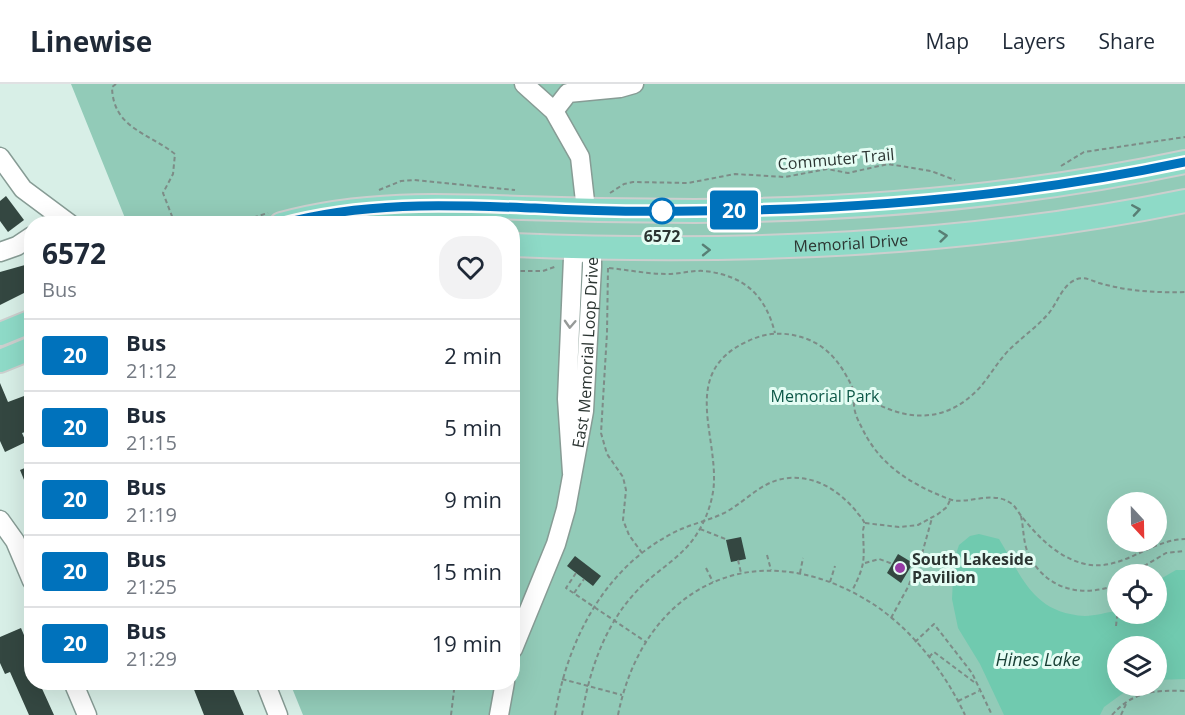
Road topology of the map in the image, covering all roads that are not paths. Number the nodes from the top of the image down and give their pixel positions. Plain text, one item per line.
1 (524, 84) edge
2 (634, 84) edge
3 (554, 111) junction
4 (0, 157) edge
5 (1185, 162) edge
6 (1185, 201) edge
7 (586, 210) junction
8 (47, 216) edge
9 (319, 216) edge
10 (24, 241) edge
11 (520, 245) edge
12 (585, 248) junction
13 (0, 252) edge
14 (24, 324) edge
15 (0, 334) edge
16 (24, 351) edge
17 (0, 361) edge
18 (0, 520) edge
19 (24, 562) edge
20 (520, 631) edge
21 (76, 690) edge
22 (268, 690) edge
23 (504, 690) edge
24 (87, 715) edge
25 (278, 715) edge
26 (499, 715) edge

1 - 3 street
2 - 3 street
3 - 7 street
4 - 8 street
5 - 7 main road
12 -> 6 main road, Memorial Drive
7 - 9 main road
7 - 12 main road
10 - 13 street
11 - 12 main road, Memorial Drive
12 - 20 street, East Memorial Loop Drive
14 - 15 main road
16 - 17 main road
18 - 19 street
21 - 24 street
22 - 25 street
23 - 26 street

